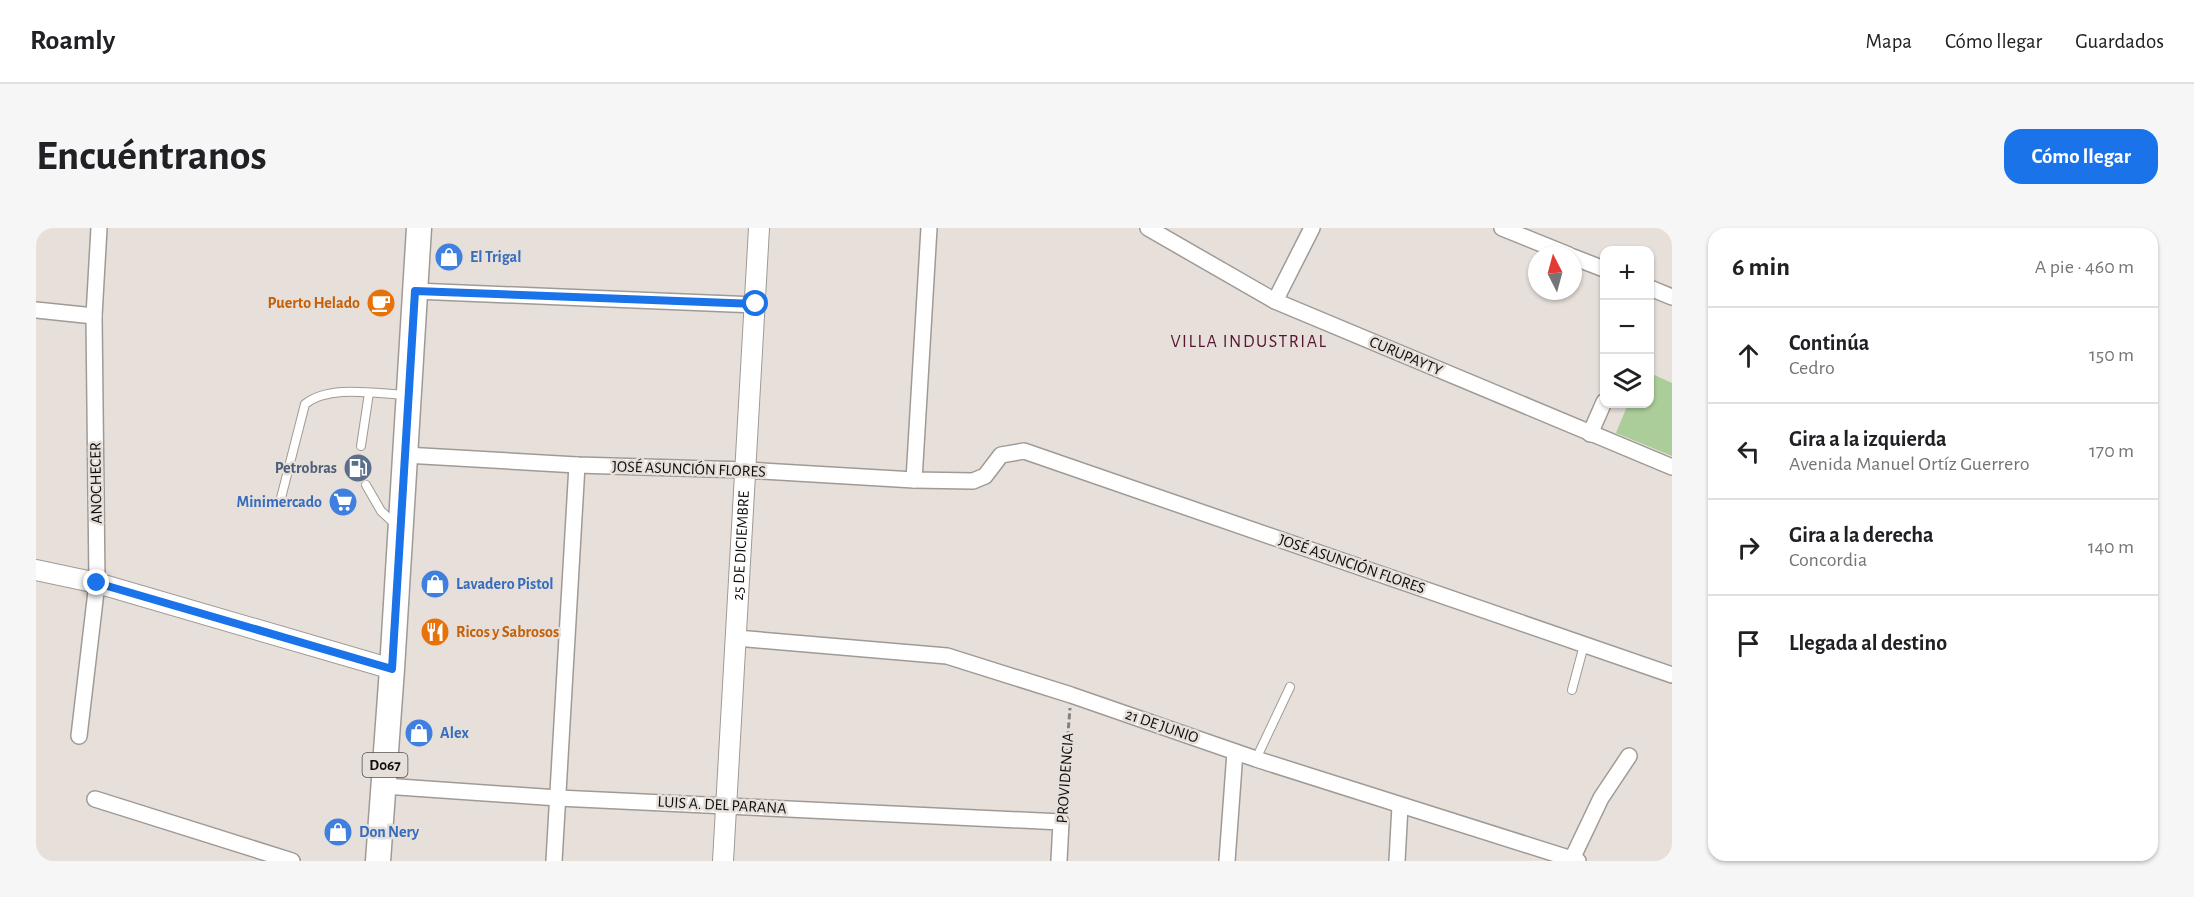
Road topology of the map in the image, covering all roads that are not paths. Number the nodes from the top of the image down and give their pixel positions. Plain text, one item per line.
1 (99, 228) edge
2 (419, 228) edge
3 (759, 228) edge
4 (929, 228) edge
5 (1148, 228) edge
6 (1312, 228) edge
7 (1502, 228) edge
8 (1526, 232) edge
9 (1552, 246) edge
10 (1582, 260) edge
11 (1600, 267) edge
12 (1654, 290) edge
13 (415, 291) junction
14 (1672, 297) edge
15 (1275, 301) junction
16 (756, 304) junction
17 (36, 310) edge
18 (94, 316) junction
19 (369, 393) junction
20 (408, 395) junction
21 (1602, 408) edge
22 (1590, 434) junction
23 (361, 446) dead end
24 (405, 455) junction
25 (577, 465) junction
26 (1672, 467) edge
27 (745, 470) junction
28 (915, 480) junction
29 (366, 484) dead end
30 (280, 502) dead end
31 (400, 528) junction
32 (36, 570) edge
33 (97, 583) junction
34 (736, 638) junction
35 (1584, 645) junction
36 (392, 669) junction
37 (1672, 675) edge
38 (1290, 687) dead end
39 (1572, 690) dead end
40 (80, 736) dead end
41 (1235, 752) junction
42 (1629, 756) dead end
43 (1256, 759) junction
44 (384, 786) junction
45 (558, 798) junction
46 (95, 799) dead end
47 (726, 806) junction
48 (1400, 806) junction
49 (1061, 822) joint
50 (1573, 860) edge
51 (292, 861) edge
52 (378, 861) edge
53 (554, 861) edge
54 (723, 861) edge
55 (1059, 861) edge
56 (1227, 861) edge
57 (1397, 861) edge

1 - 18 street, ANOCHECER
2 - 13 main road, D067
3 - 16 street, 25 DE DICIEMBRE
4 - 28 street
5 - 15 street, CURUPAYTY
6 - 15 street
7 - 8 street
8 - 9 street
10 - 11 street
12 - 14 street
13 - 16 street
13 - 20 main road, D067
15 - 22 street, CURUPAYTY
16 - 27 street, 25 DE DICIEMBRE
17 - 18 street
18 - 33 street, ANOCHECER
19 - 20 lane
19 - 23 lane
19 - 30 lane
20 - 24 main road, D067
21 - 22 street
22 - 26 street, CURUPAYTY
24 - 25 street, JOSÉ ASUNCIÓN FLORES
24 - 31 main road, D067
25 - 27 street, JOSÉ ASUNCIÓN FLORES
25 - 45 street
27 - 28 street, JOSÉ ASUNCIÓN FLORES
27 - 34 street, 25 DE DICIEMBRE
28 - 35 street, JOSÉ ASUNCIÓN FLORES
29 - 31 lane
31 - 36 main road, D067
32 - 33 street
33 - 36 street
33 - 40 street, ANOCHECER
34 - 41 street, 21 DE JUNIO
34 - 47 street, 25 DE DICIEMBRE
35 - 37 street, JOSÉ ASUNCIÓN FLORES
35 - 39 lane
36 - 44 main road, D067
38 - 43 lane
41 - 43 street, 21 DE JUNIO
41 - 56 street
42 - 50 street
43 - 48 street, 21 DE JUNIO
44 - 45 street, LUIS A. DEL PARANA
44 - 52 main road, D067
45 - 47 street, LUIS A. DEL PARANA
45 - 53 street
46 - 51 street
47 - 49 street, LUIS A. DEL PARANA
47 - 54 street, 25 DE DICIEMBRE
48 - 50 street, 21 DE JUNIO
48 - 57 street
49 - 55 street, PROVIDENCIA

